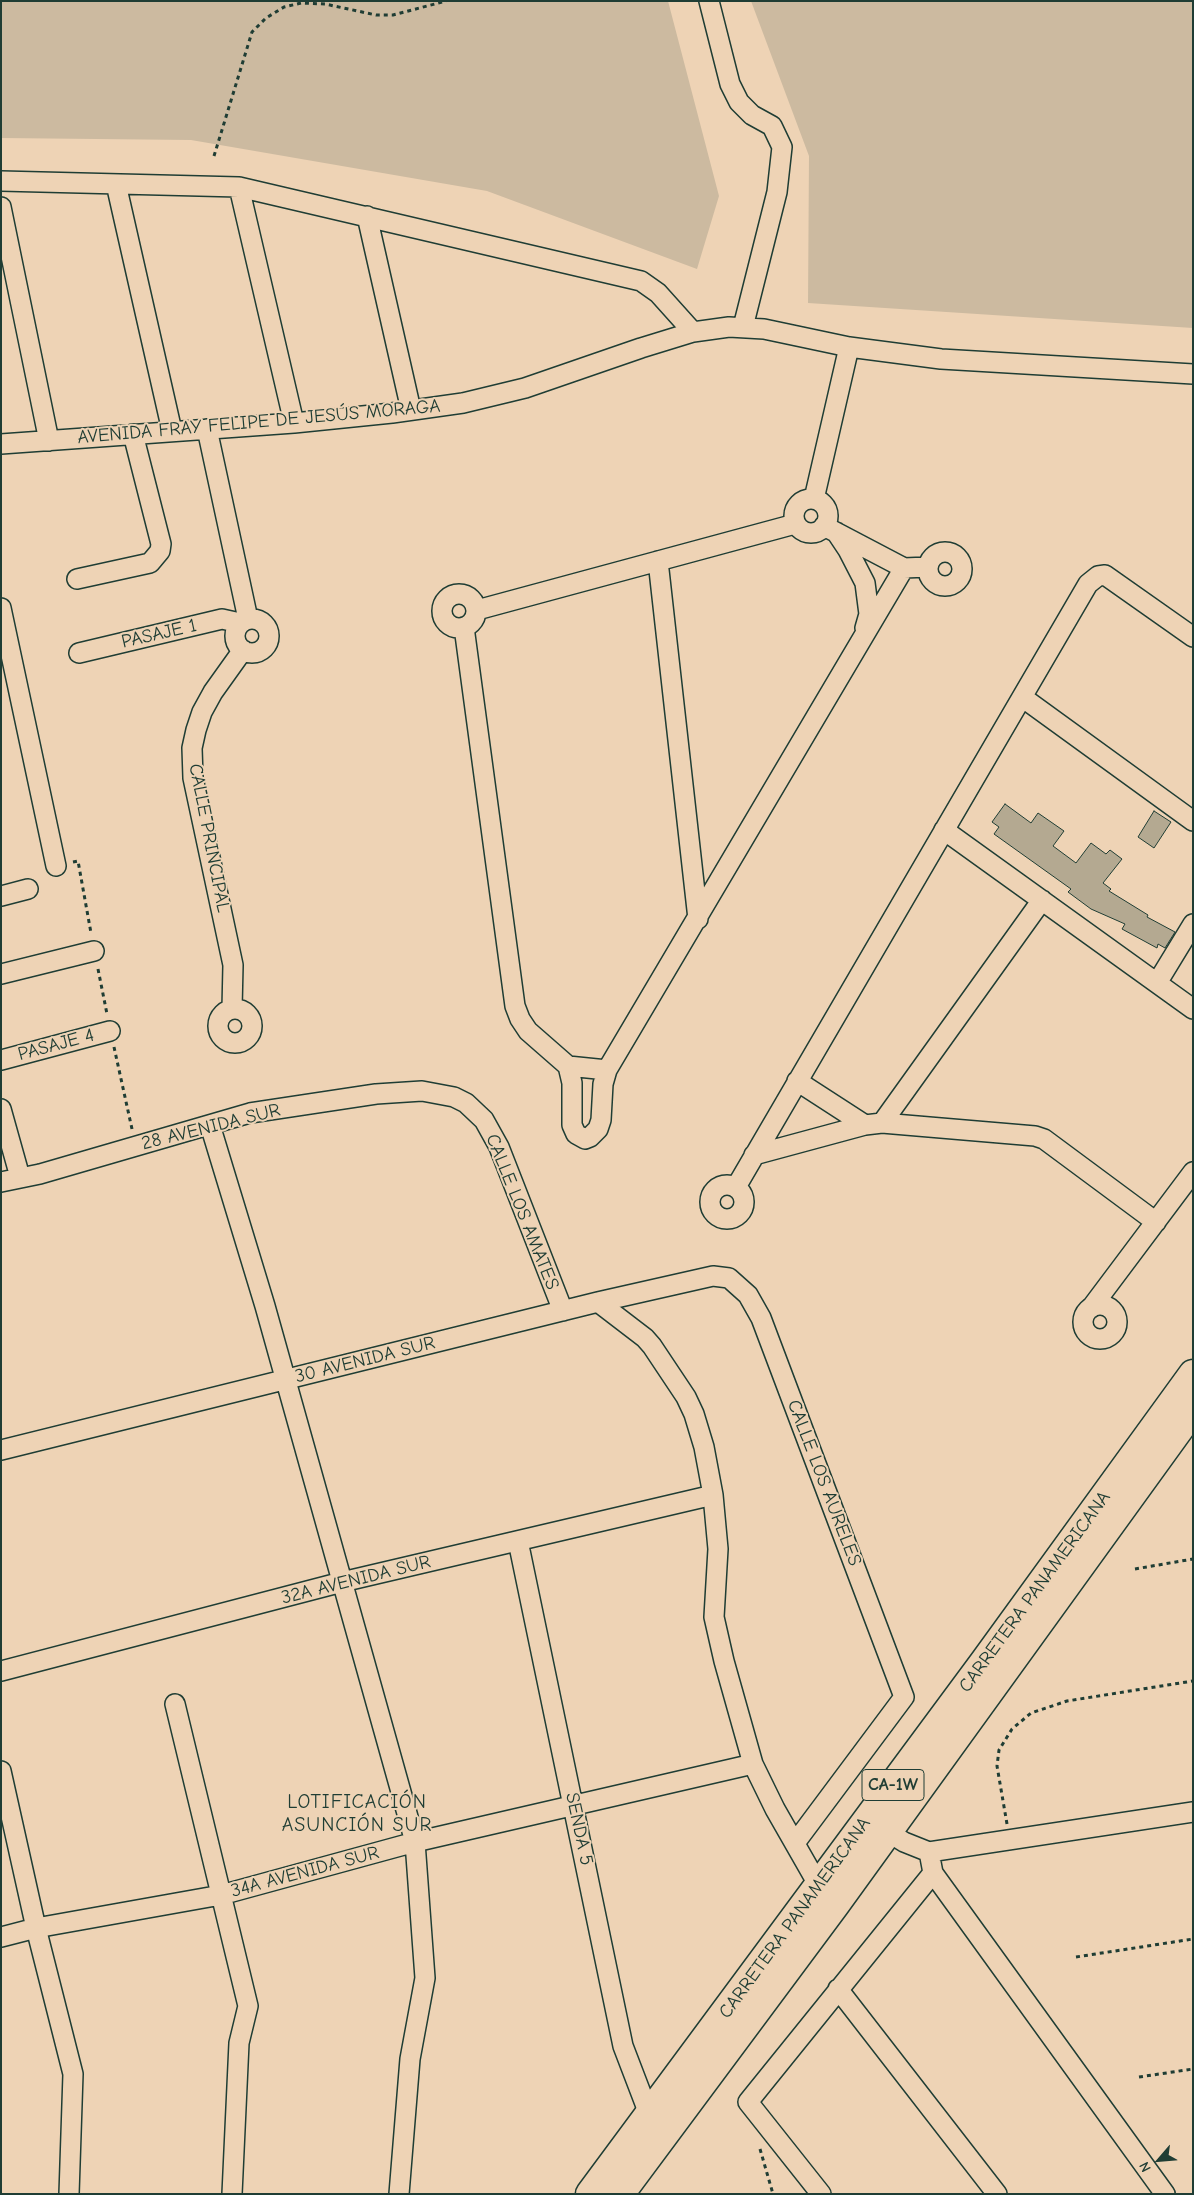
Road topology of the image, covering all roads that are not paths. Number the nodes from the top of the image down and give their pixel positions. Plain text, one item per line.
1 (709, 1) edge
2 (1, 182) edge
3 (116, 184) junction
4 (239, 187) junction
5 (1, 207) edge
6 (367, 216) junction
7 (743, 327) junction
8 (693, 332) junction
9 (849, 347) junction
10 (1193, 374) edge
11 (412, 410) junction
12 (294, 423) junction
13 (207, 429) junction
14 (172, 431) junction
15 (133, 434) junction
16 (49, 440) junction
17 (1, 444) edge
18 (814, 499) junction
19 (795, 524) junction
20 (830, 529) junction
21 (658, 561) junction
22 (928, 567) dead end
23 (904, 568) junction
24 (77, 579) dead end
25 (1, 608) edge
26 (477, 610) junction
27 (244, 621) junction
28 (464, 627) junction
29 (1193, 637) edge
30 (863, 638) junction
31 (243, 650) junction
32 (79, 653) dead end
33 (1022, 697) junction
34 (1193, 821) edge
35 (944, 830) junction
36 (56, 866) road end
37 (28, 889) dead end
38 (1, 896) edge
39 (1042, 900) junction
40 (698, 919) junction
41 (1193, 924) edge
42 (94, 951) road end
43 (1, 974) edge
44 (1157, 983) junction
45 (232, 1009) dead end
46 (1193, 1009) edge
47 (110, 1031) road end
48 (1, 1060) edge
49 (568, 1066) junction
50 (607, 1070) junction
51 (798, 1081) junction
52 (454, 1097) joint
53 (1, 1109) edge
54 (874, 1124) junction
55 (210, 1125) junction
56 (754, 1155) junction
57 (1, 1167) edge
58 (1193, 1172) edge
59 (20, 1177) junction
60 (1, 1182) edge
61 (736, 1187) dead end
62 (1156, 1222) junction
63 (730, 1278) joint
64 (598, 1302) junction
65 (1090, 1308) dead end
66 (563, 1311) junction
67 (1193, 1374) edge
68 (285, 1380) junction
69 (1193, 1410) edge
70 (1, 1450) edge
71 (713, 1495) junction
72 (518, 1541) junction
73 (342, 1582) junction
74 (1, 1671) edge
75 (175, 1704) dead end
76 (753, 1764) junction
77 (1, 1771) edge
78 (574, 1806) junction
79 (1193, 1812) edge
80 (888, 1832) junction
81 (415, 1842) junction
82 (795, 1843) junction
83 (930, 1852) junction
84 (933, 1874) junction
85 (819, 1886) junction
86 (221, 1895) junction
87 (36, 1928) junction
88 (1, 1937) edge
89 (838, 1989) junction
90 (649, 2114) junction
91 (69, 2194) edge
92 (232, 2194) edge
93 (399, 2194) edge
94 (590, 2194) edge
95 (620, 2194) edge
96 (821, 2194) edge
97 (996, 2194) edge
98 (1165, 2194) edge

1 - 7 street
2 - 3 street
3 - 4 street
3 - 14 street
4 - 6 street
4 - 12 street
5 - 16 street
6 - 8 street
6 - 11 street
7 - 8 street, AVENIDA FRAY FELIPE DE JESÚS MORAGA
7 - 9 street, AVENIDA FRAY FELIPE DE JESÚS MORAGA
8 - 11 street, AVENIDA FRAY FELIPE DE JESÚS MORAGA
9 - 10 street, AVENIDA FRAY FELIPE DE JESÚS MORAGA
9 - 18 street
11 - 12 street, AVENIDA FRAY FELIPE DE JESÚS MORAGA
12 - 13 street, AVENIDA FRAY FELIPE DE JESÚS MORAGA
13 - 14 street, AVENIDA FRAY FELIPE DE JESÚS MORAGA
13 - 27 street
14 - 15 street, AVENIDA FRAY FELIPE DE JESÚS MORAGA
15 - 16 street, AVENIDA FRAY FELIPE DE JESÚS MORAGA
15 - 24 street
16 - 17 street, AVENIDA FRAY FELIPE DE JESÚS MORAGA
18 - 19 street
18 - 20 street
19 - 20 street
19 - 21 street
20 - 23 street
20 - 30 street
21 - 26 street
21 - 40 street
22 - 23 street
23 - 30 street
25 - 36 street
26 - 28 street
26 - 28 street
27 - 31 street
27 - 31 street
27 - 32 street, PASAJE 1
28 - 49 street
29 - 33 street
30 - 40 street
31 - 45 street, CALLE PRINCIPAL
33 - 34 street
33 - 35 street
35 - 39 street
35 - 51 street
37 - 38 street
39 - 44 street
39 - 54 street
40 - 50 street
41 - 44 street
42 - 43 street
44 - 46 street
47 - 48 street, PASAJE 4
49 - 50 street
49 - 50 street
51 - 54 street
51 - 56 street
52 - 55 street, 28 AVENIDA SUR
52 - 66 street, CALLE LOS AMATES
53 - 59 street
54 - 56 street
54 - 62 street
55 - 59 street, 28 AVENIDA SUR
55 - 68 street
56 - 61 street
57 - 59 street
58 - 62 street
59 - 60 street, 28 AVENIDA SUR
62 - 65 street
63 - 64 street, 30 AVENIDA SUR
63 - 82 street, CALLE LOS AURELES
64 - 66 street, 30 AVENIDA SUR
64 - 71 street
66 - 68 street, 30 AVENIDA SUR
67 - 85 highway, CARRETERA PANAMERICANA / CA-1W
68 - 70 street, 30 AVENIDA SUR
68 - 73 street
69 - 80 highway, CARRETERA PANAMERICANA / CA-1W
71 - 72 street, 32A AVENIDA SUR
71 - 76 street
72 - 73 street, 32A AVENIDA SUR
72 - 78 street, SENDA 5
73 - 74 street, 32A AVENIDA SUR
73 - 81 street
75 - 86 street
76 - 78 street, 34A AVENIDA SUR
76 - 82 street
77 - 87 street
78 - 81 street, 34A AVENIDA SUR
78 - 90 street, SENDA 5
79 - 83 street
80 - 83 street
80 - 95 highway, CARRETERA PANAMERICANA / CA-1W
81 - 86 street, 34A AVENIDA SUR
81 - 93 street
82 - 85 street
83 - 84 street
84 - 89 street
84 - 98 street
85 - 90 highway, CARRETERA PANAMERICANA / CA-1W
86 - 87 street, 34A AVENIDA SUR
86 - 92 street
87 - 88 street, 34A AVENIDA SUR
87 - 91 street
89 - 96 street
89 - 97 street
90 - 94 highway, CARRETERA PANAMERICANA / CA-1W

